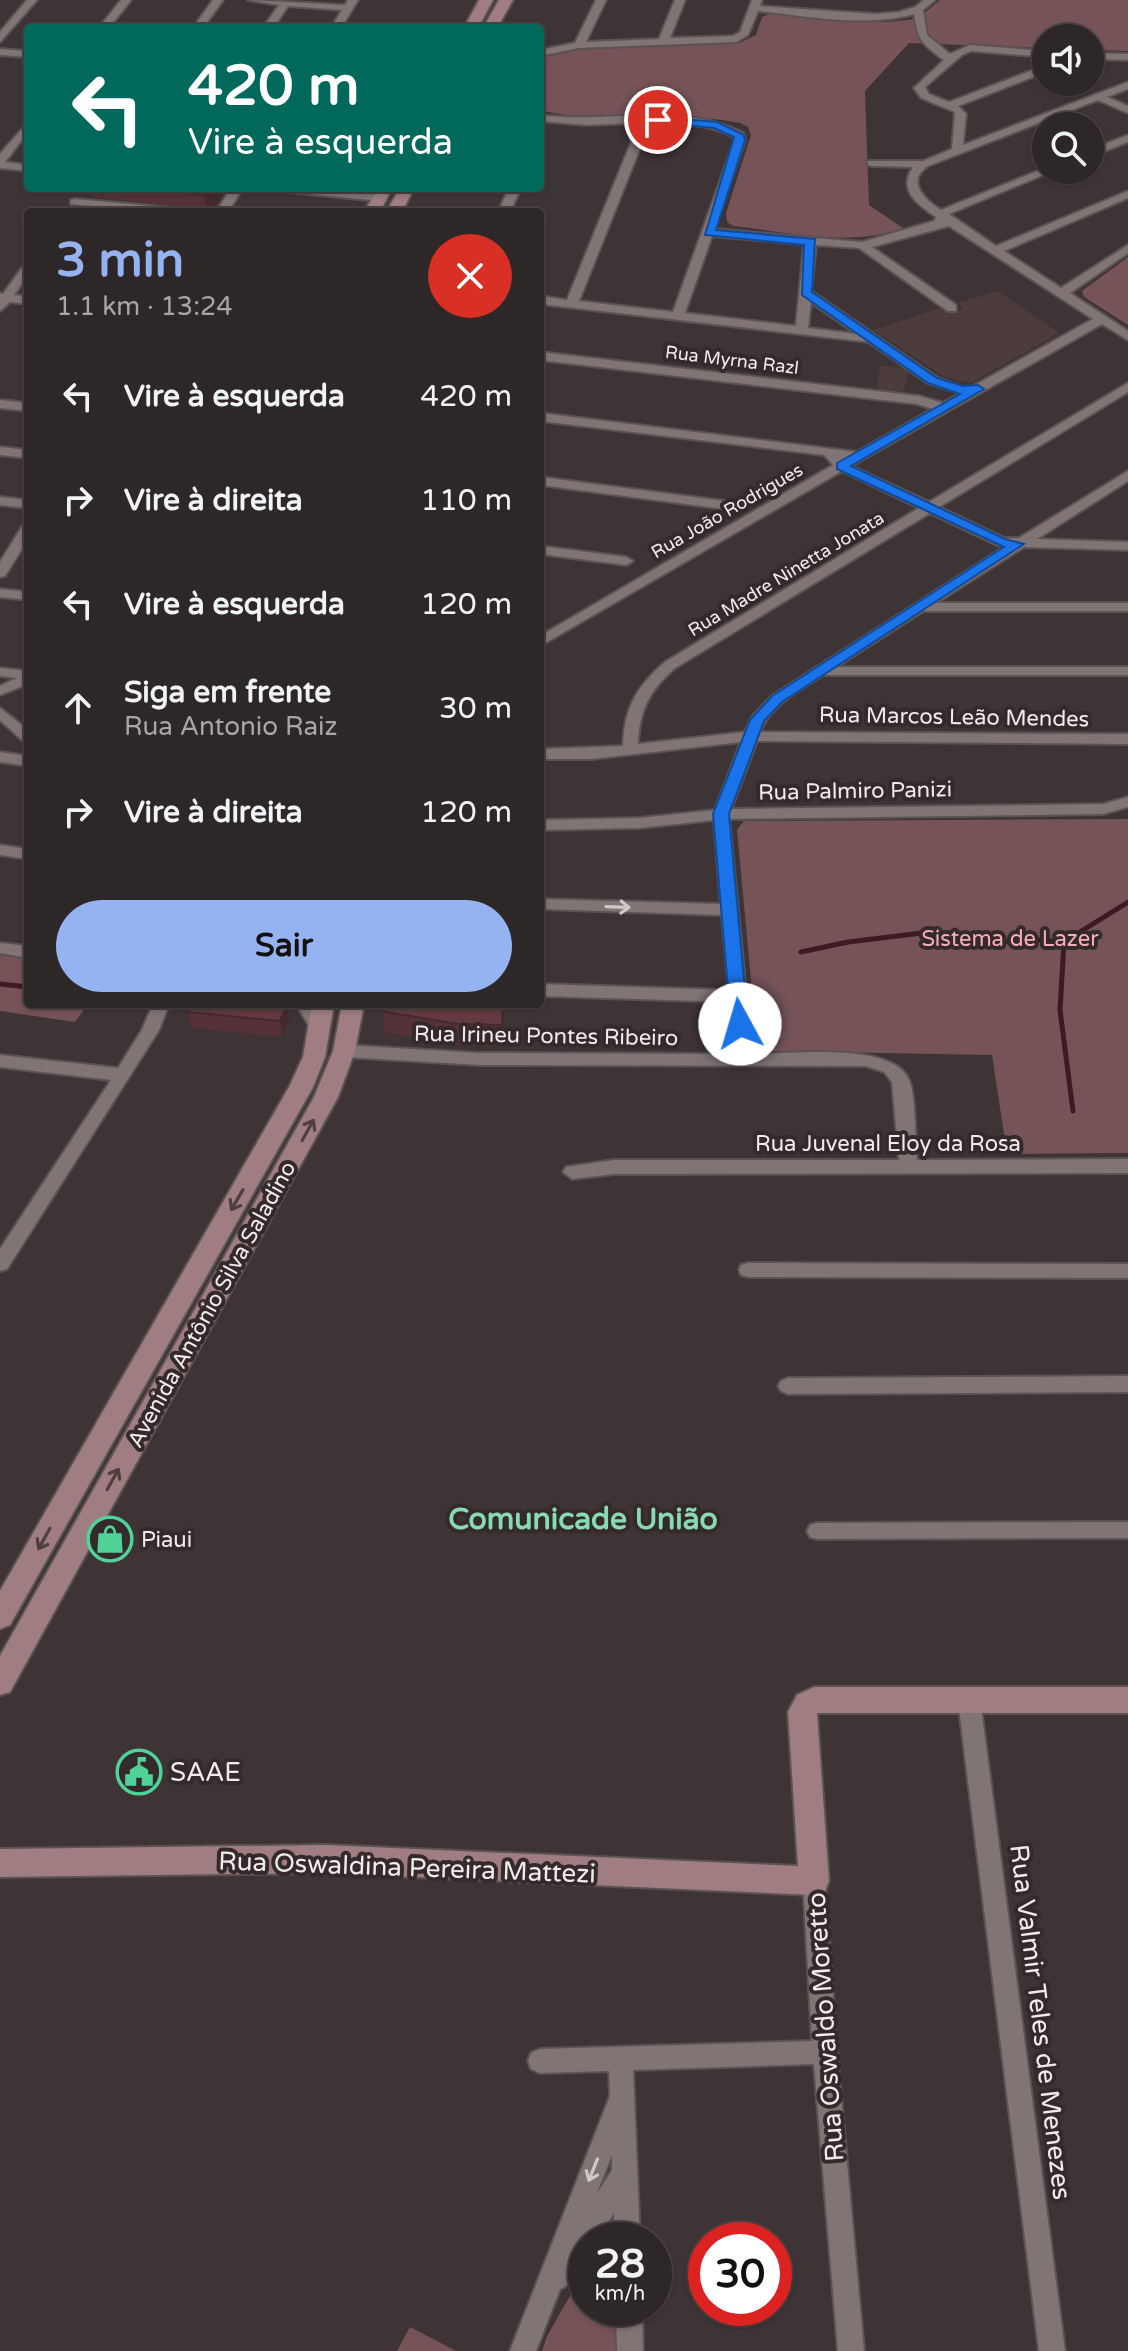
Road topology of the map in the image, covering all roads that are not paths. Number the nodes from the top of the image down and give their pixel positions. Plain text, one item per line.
1 (32, 0) edge
2 (126, 0) edge
3 (218, 0) edge
4 (253, 0) edge
5 (486, 0) edge
6 (499, 0) edge
7 (506, 0) edge
8 (601, 0) edge
9 (680, 0) edge
10 (930, 0) edge
11 (285, 3) junction
12 (351, 4) edge
13 (756, 4) edge
14 (919, 11) junction
15 (107, 24) edge
16 (201, 24) edge
17 (271, 24) edge
18 (338, 24) edge
19 (473, 24) edge
20 (491, 24) edge
21 (492, 24) edge
22 (0, 39) edge
23 (663, 42) junction
24 (579, 45) junction
25 (0, 52) edge
26 (544, 52) edge
27 (1032, 53) edge
28 (24, 54) edge
29 (1104, 56) edge
30 (1128, 57) edge
31 (950, 59) junction
32 (1032, 73) edge
33 (1128, 85) edge
34 (1099, 97) junction
35 (950, 105) junction
36 (1128, 110) edge
37 (544, 119) edge
38 (646, 120) junction
39 (24, 130) edge
40 (960, 134) junction
41 (997, 137) junction
42 (1128, 138) edge
43 (1104, 148) edge
44 (957, 152) junction
45 (0, 163) edge
46 (872, 163) dead end
47 (24, 167) edge
48 (919, 168) junction
49 (1032, 178) edge
50 (314, 192) edge
51 (1128, 194) edge
52 (379, 199) edge
53 (71, 207) edge
54 (96, 208) edge
55 (943, 220) junction
56 (709, 232) junction
57 (810, 242) junction
58 (862, 245) junction
59 (1128, 248) edge
60 (996, 250) junction
61 (24, 272) edge
62 (1063, 292) junction
63 (805, 299) junction
64 (24, 300) edge
65 (544, 300) edge
66 (2, 301) edge
67 (572, 303) junction
68 (952, 308) dead end
69 (678, 315) junction
70 (1102, 319) junction
71 (802, 330) junction
72 (1128, 336) edge
73 (872, 339) junction
74 (544, 356) edge
75 (1128, 387) edge
76 (978, 389) junction
77 (933, 402) junction
78 (0, 404) edge
79 (23, 406) edge
80 (544, 417) edge
81 (0, 451) edge
82 (828, 452) junction
83 (24, 454) edge
84 (859, 456) junction
85 (841, 466) junction
86 (1128, 475) edge
87 (544, 482) edge
88 (1108, 488) junction
89 (1128, 489) edge
90 (0, 501) edge
91 (24, 504) edge
92 (732, 506) junction
93 (929, 508) junction
94 (765, 510) junction
95 (749, 519) junction
96 (1050, 524) junction
97 (24, 534) edge
98 (1017, 544) junction
99 (1073, 545) junction
100 (1128, 546) edge
101 (544, 551) edge
102 (626, 561) junction
103 (666, 567) junction
104 (0, 572) edge
105 (644, 580) junction
106 (957, 583) junction
107 (0, 593) edge
108 (24, 596) edge
109 (992, 606) junction
110 (921, 607) junction
111 (1128, 607) edge
112 (544, 640) edge
113 (861, 645) junction
114 (890, 670) junction
115 (820, 671) junction
116 (1128, 671) edge
117 (0, 672) edge
118 (24, 676) edge
119 (24, 679) edge
120 (0, 691) edge
121 (0, 712) edge
122 (750, 736) junction
123 (1128, 739) edge
124 (5, 742) edge
125 (630, 750) junction
126 (544, 754) edge
127 (24, 758) edge
128 (1126, 803) edge
129 (721, 814) junction
130 (544, 825) edge
131 (0, 850) edge
132 (24, 853) edge
133 (544, 904) edge
134 (729, 910) junction
135 (0, 948) edge
136 (24, 951) edge
137 (544, 990) edge
138 (736, 996) junction
139 (159, 1008) edge
140 (306, 1008) edge
141 (323, 1008) edge
142 (352, 1008) edge
143 (320, 1030) junction
144 (344, 1051) junction
145 (744, 1060) junction
146 (0, 1061) edge
147 (123, 1075) junction
148 (1128, 1166) edge
149 (909, 1167) junction
150 (572, 1172) dead end
151 (0, 1264) edge
152 (748, 1270) dead end
153 (1128, 1271) edge
154 (1128, 1384) edge
155 (788, 1386) dead end
156 (1128, 1530) edge
157 (817, 1531) dead end
158 (0, 1617) edge
159 (0, 1683) edge
160 (969, 1700) junction
161 (1128, 1700) edge
162 (0, 1863) edge
163 (814, 1881) junction
164 (825, 2052) junction
165 (621, 2057) junction
166 (540, 2061) dead end
167 (622, 2097) junction
168 (625, 2173) junction
169 (626, 2222) edge
170 (536, 2313) junction
171 (629, 2326) edge
172 (523, 2351) edge
173 (630, 2351) edge
174 (851, 2351) edge
175 (1052, 2351) edge

1 - 22 street
2 - 15 street
3 - 16 street
4 - 11 street
5 - 19 main road
6 - 20 main road
7 - 21 main road
8 - 24 street
9 - 23 street
10 - 14 street
11 - 12 street
11 - 17 street
12 - 18 street
13 - 14 street
13 - 23 street
14 - 31 street
23 - 24 street
24 - 26 street
25 - 28 street
27 - 31 street
29 - 30 street
31 - 35 street
32 - 35 street
33 - 34 street
34 - 36 street
34 - 41 street
35 - 40 street
37 - 38 street
38 - 56 street
38 - 67 street
39 - 45 street
40 - 41 street
40 - 44 street
41 - 44 street
42 - 43 street
44 - 48 street
45 - 47 street
46 - 48 street
48 - 55 street
49 - 55 street
50 - 52 street
51 - 60 street
53 - 54 street
55 - 58 street
55 - 60 street
56 - 57 street
56 - 69 street
57 - 58 street
57 - 63 street
58 - 68 street
59 - 62 street
60 - 62 street
61 - 66 street
62 - 70 street
63 - 71 street
63 - 73 street
64 - 66 street
65 - 67 street
67 - 69 street
69 - 71 street
70 - 72 street
70 - 76 street, Rua João Rodrigues
71 - 73 street
73 - 77 street
74 - 77 street, Rua Myrna Razl
75 - 93 street, Rua Madre Ninetta Jonata
76 - 77 street, Rua João Rodrigues
76 - 77 street
77 - 84 street, Rua João Rodrigues
78 - 79 street
80 - 82 street
81 - 83 street
82 - 84 street
82 - 85 street
84 - 85 street, Rua João Rodrigues
85 - 93 street
85 - 94 street, Rua João Rodrigues
86 - 88 street
87 - 92 street
88 - 89 street
88 - 96 street
90 - 91 street
92 - 94 street
92 - 95 street
93 - 98 street
93 - 125 street, Rua Madre Ninetta Jonata
94 - 95 street, Rua João Rodrigues
95 - 103 street, Rua João Rodrigues
96 - 98 street
96 - 99 street
97 - 104 street
98 - 99 street
98 - 106 street
99 - 100 street
101 - 102 street
102 - 103 street
102 - 105 street
103 - 105 street, Rua João Rodrigues
105 - 112 street, Rua João Rodrigues
106 - 109 street
106 - 110 street
107 - 108 street
109 - 110 street
109 - 111 street
110 - 113 street
113 - 114 street
113 - 115 street
114 - 115 street
114 - 116 street
115 - 122 street
117 - 118 street
119 - 120 street
121 - 124 street
122 - 123 street, Rua Marcos Leão Mendes
122 - 125 street, Rua Marcos Leão Mendes
122 - 129 street
124 - 127 street
125 - 126 street, Rua Marcos Leão Mendes
128 - 129 street, Rua Palmiro Panizi
129 - 130 street, Rua Palmiro Panizi
129 - 134 street
131 - 132 street
133 -> 134 street
134 - 138 street
135 - 136 street
137 - 138 street
138 - 145 street
139 - 147 street
140 - 143 street
141 - 143 main road, Avenida Antônio Silva Saladino
142 - 144 main road, Avenida Antônio Silva Saladino
143 -> 158 main road, Avenida Antônio Silva Saladino
144 - 145 street, Rua Irineu Pontes Ribeiro
159 -> 144 main road, Avenida Antônio Silva Saladino
145 - 149 street, Rua Irineu Pontes Ribeiro
146 - 147 street
147 - 151 street
148 - 149 street, Rua Juvenal Eloy da Rosa
149 - 150 street, Rua Juvenal Eloy da Rosa
152 - 153 street
154 - 155 street
156 - 157 street
160 - 161 main road
160 - 163 main road, Rua Oswaldo Moretto
160 - 175 street, Rua Valmir Teles de Menezes
162 - 163 main road, Rua Oswaldina Pereira Mattezi
163 - 164 street, Rua Oswaldo Moretto
164 - 165 street
164 - 174 street, Rua Oswaldo Moretto
165 - 166 street
165 - 167 street
167 - 168 street
167 -> 170 street
168 - 169 street
168 - 170 street
170 - 172 street
171 - 173 street

